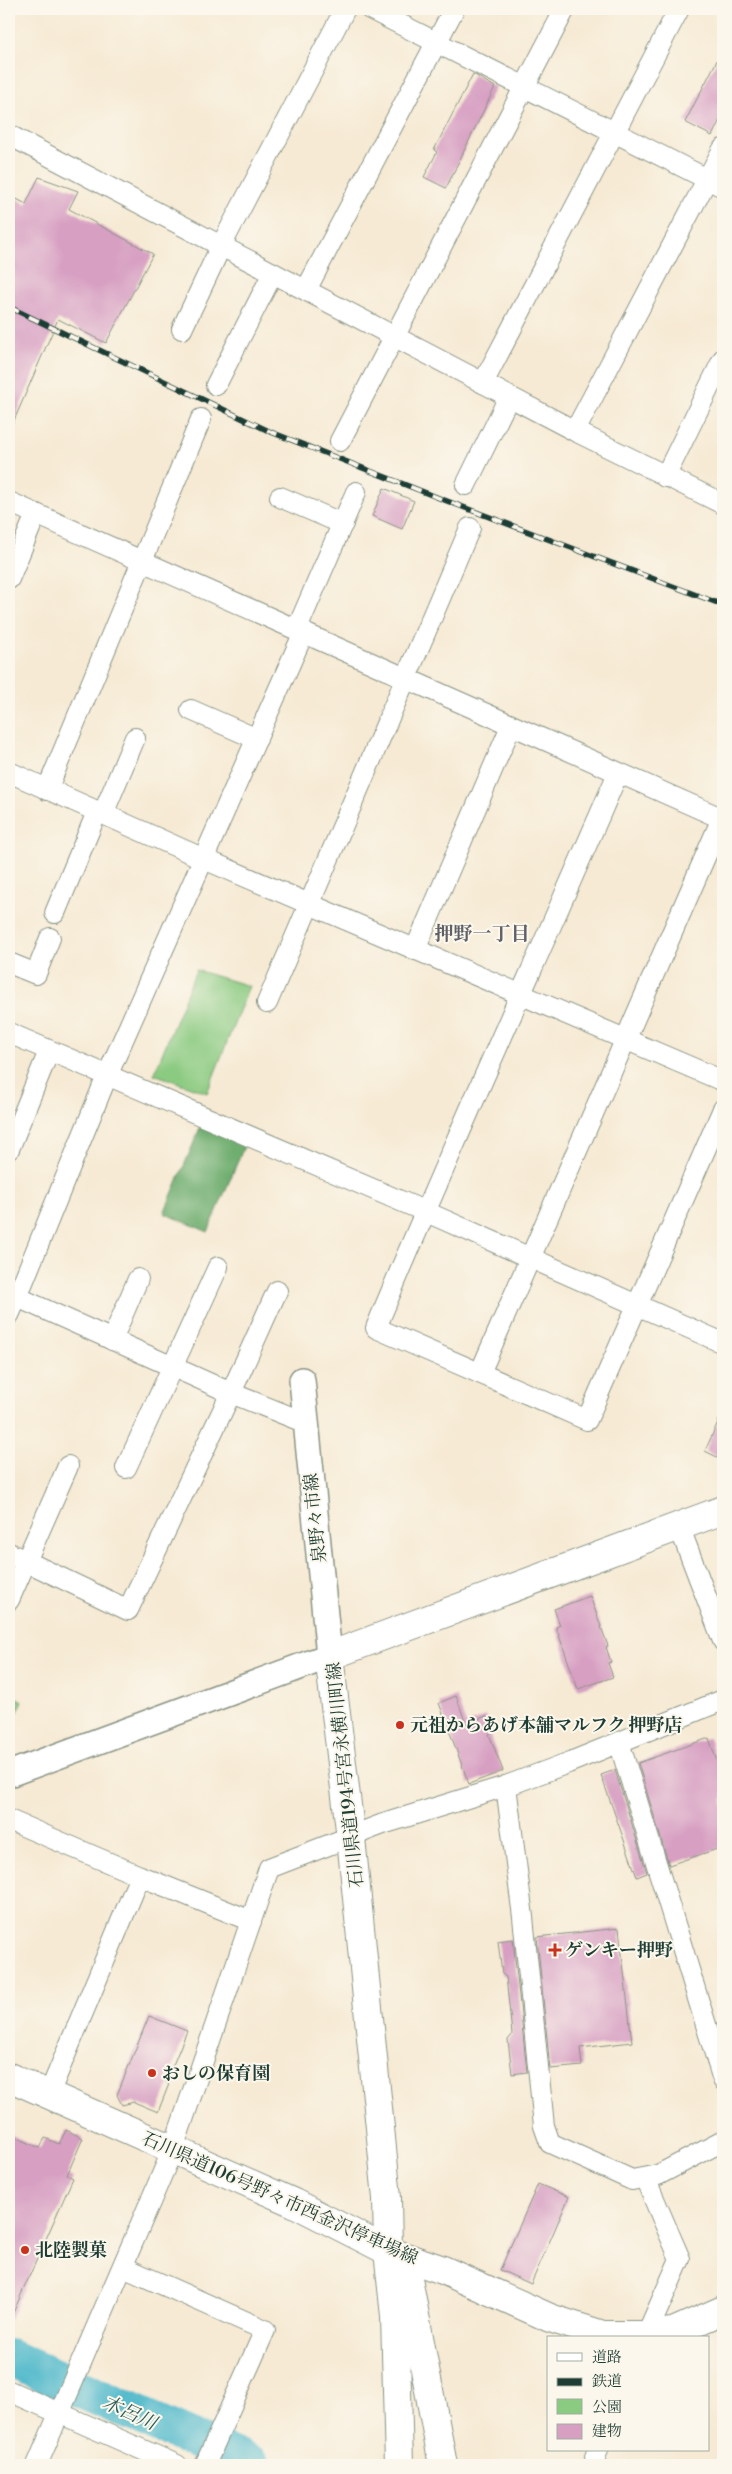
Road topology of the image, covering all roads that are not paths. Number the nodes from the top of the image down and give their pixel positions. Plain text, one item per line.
1 (344, 9) edge
2 (370, 9) edge
3 (454, 9) edge
4 (565, 9) edge
5 (679, 9) edge
6 (437, 43) junction
7 (524, 87) junction
8 (615, 132) junction
9 (9, 135) edge
10 (723, 149) edge
11 (716, 182) edge
12 (221, 246) junction
13 (273, 273) junction
14 (306, 290) junction
15 (182, 328) dead end
16 (396, 337) junction
17 (723, 359) edge
18 (483, 383) junction
19 (216, 385) dead end
20 (509, 397) junction
21 (201, 419) dead end
22 (575, 431) junction
23 (340, 441) dead end
24 (665, 477) junction
25 (466, 485) dead end
26 (356, 492) dead end
27 (280, 497) dead end
28 (9, 502) edge
29 (723, 504) edge
30 (36, 514) junction
31 (343, 524) junction
32 (470, 528) dead end
33 (142, 561) junction
34 (9, 580) edge
35 (301, 631) junction
36 (407, 679) junction
37 (191, 710) dead end
38 (511, 726) junction
39 (135, 738) dead end
40 (257, 739) junction
41 (9, 772) edge
42 (618, 772) junction
43 (47, 790) junction
44 (100, 813) junction
45 (723, 818) edge
46 (204, 859) junction
47 (309, 904) junction
48 (55, 913) dead end
49 (50, 938) dead end
50 (415, 950) junction
51 (9, 963) edge
52 (522, 994) junction
53 (266, 1003) dead end
54 (9, 1033) edge
55 (625, 1038) junction
56 (49, 1051) junction
57 (107, 1076) junction
58 (723, 1081) edge
59 (723, 1108) edge
60 (9, 1149) edge
61 (424, 1211) junction
62 (532, 1258) junction
63 (218, 1267) dead end
64 (138, 1279) dead end
65 (277, 1291) dead end
66 (13, 1295) edge
67 (639, 1305) junction
68 (9, 1315) edge
69 (112, 1340) junction
70 (723, 1343) edge
71 (171, 1366) junction
72 (480, 1373) junction
73 (302, 1380) dead end
74 (230, 1393) junction
75 (306, 1423) junction
76 (68, 1466) dead end
77 (126, 1468) dead end
78 (723, 1510) edge
79 (679, 1526) junction
80 (17, 1557) edge
81 (9, 1600) edge
82 (723, 1640) edge
83 (329, 1656) junction
84 (723, 1700) edge
85 (619, 1742) junction
86 (15, 1766) edge
87 (506, 1786) junction
88 (9, 1820) edge
89 (351, 1838) junction
90 (140, 1876) junction
91 (251, 1921) junction
92 (9, 2077) edge
93 (723, 2080) edge
94 (49, 2094) junction
95 (723, 2141) edge
96 (173, 2150) junction
97 (645, 2178) junction
98 (388, 2251) junction
99 (123, 2267) junction
100 (723, 2310) edge
101 (646, 2336) edge
102 (9, 2391) edge
103 (61, 2410) junction
104 (597, 2452) edge
105 (37, 2465) edge
106 (177, 2465) edge
107 (205, 2465) edge
108 (399, 2465) edge
109 (443, 2465) edge
110 (597, 2465) edge

1 - 12 street
2 - 6 street
3 - 6 street
4 - 7 street
5 - 8 street
6 - 7 street
6 - 14 street
7 - 8 street
7 - 16 street
8 - 11 street
8 - 18 street
9 - 12 street
10 - 11 street
11 - 22 street
12 - 13 street
12 - 15 street
13 - 14 street
13 - 19 street
14 - 16 street
16 - 18 street
16 - 23 street
17 - 24 street
18 - 20 street
20 - 22 street
20 - 25 street
21 - 33 street
22 - 24 street
24 - 29 street
26 - 31 street
27 - 31 street
28 - 30 street
30 - 33 street
30 - 34 street
31 - 35 street
32 - 36 street
33 - 35 street
33 - 43 street
35 - 36 street
35 - 40 street
36 - 38 street
36 - 47 street
37 - 40 street
38 - 42 street
38 - 50 street
39 - 44 street
40 - 46 street
41 - 43 street
42 - 45 street
42 - 52 street
43 - 44 street
44 - 46 street
44 - 48 street
45 - 55 street
46 - 47 street
46 - 57 street
47 - 50 street
47 - 53 street
49 - 51 street
50 - 52 street
52 - 55 street
52 - 61 street
54 - 56 street
55 - 58 street
55 - 62 street
56 - 57 street
56 - 60 street
57 - 61 street
57 - 66 street
59 - 67 street
61 - 62 street
61 - 72 street
62 - 67 street
62 - 72 street
63 - 71 street
64 - 69 street
65 - 74 street
66 - 68 street
66 - 69 street
67 - 70 street
67 - 72 street
69 - 71 street
71 - 74 street
71 - 77 street
73 - 75 street, 泉野々市線
74 - 75 street
74 - 80 street
75 - 83 street, 泉野々市線
76 - 80 street
78 - 79 main road, 石川県道194号宮永横川町線
79 - 82 street
79 - 83 main road, 石川県道194号宮永横川町線
80 - 81 street
83 - 86 street
83 - 89 main road, 石川県道194号宮永横川町線
84 - 85 street
85 - 87 street
85 - 93 street
87 - 89 street
87 - 97 street
88 - 90 street
89 - 91 street
89 - 98 main road, 石川県道194号宮永横川町線
90 - 91 street
90 - 94 street
91 - 96 street
92 - 94 main road, 石川県道106号野々市西金沢停車場線
94 - 96 main road, 石川県道106号野々市西金沢停車場線
95 - 97 street
96 - 98 main road, 石川県道106号野々市西金沢停車場線
96 - 99 street
97 - 101 street
98 - 101 main road, 石川県道106号野々市西金沢停車場線
98 - 108 main road, 石川県道194号宮永横川町線
98 - 109 main road
99 - 103 street
99 - 107 street
100 - 101 main road, 石川県道106号野々市西金沢停車場線
102 - 103 street
103 - 105 street
103 - 106 street
104 - 110 street

